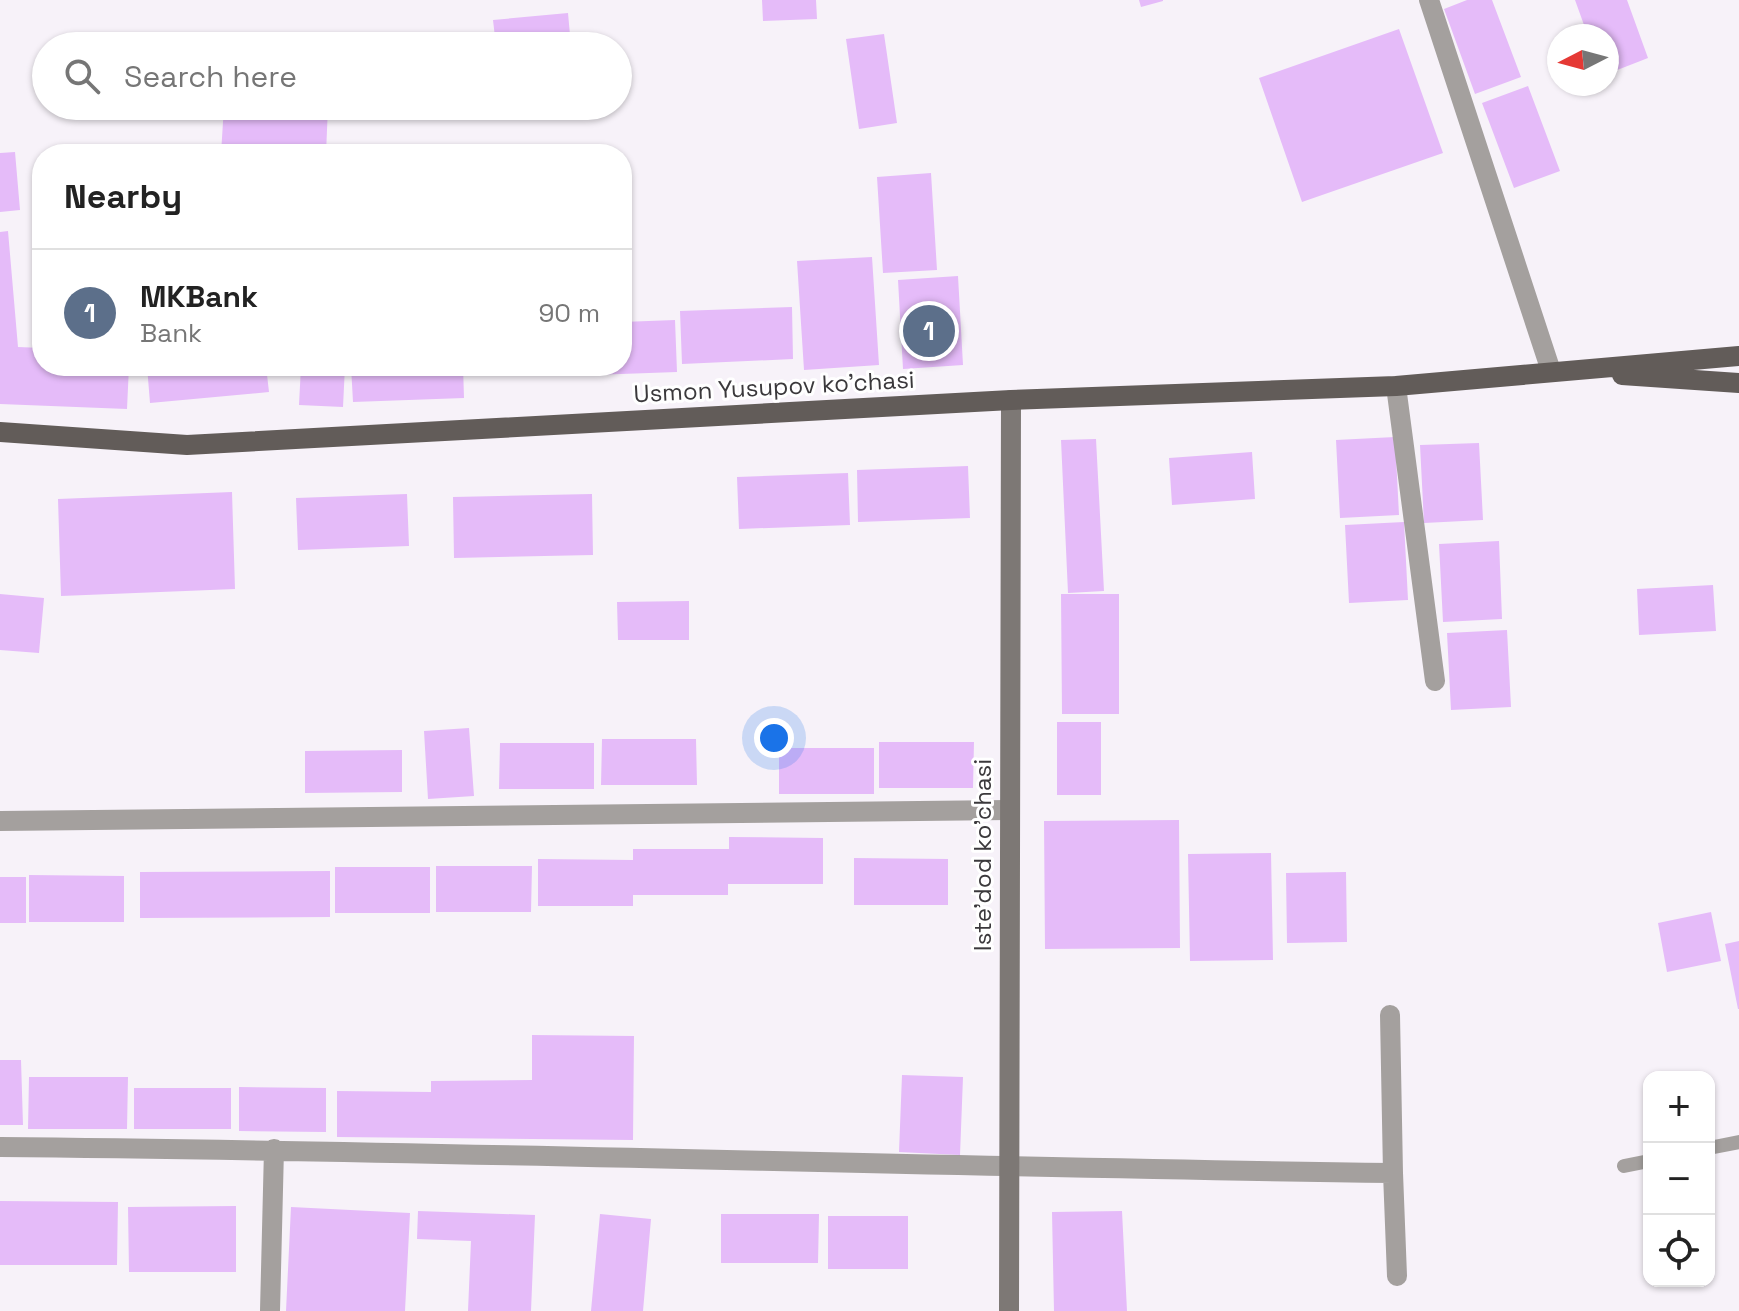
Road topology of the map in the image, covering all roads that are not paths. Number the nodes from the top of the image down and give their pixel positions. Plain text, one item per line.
1 (1429, 0) edge
2 (1739, 356) edge
3 (1551, 371) junction
4 (1739, 383) edge
5 (1396, 386) junction
6 (1011, 400) junction
7 (0, 432) edge
8 (1435, 681) dead end
9 (1008, 810) junction
10 (0, 821) edge
11 (1390, 1015) dead end
12 (1739, 1142) edge
13 (0, 1147) edge
14 (1715, 1147) edge
15 (274, 1149) junction
16 (1643, 1162) edge
17 (1624, 1166) dead end
18 (1011, 1168) junction
19 (1393, 1173) junction
20 (1397, 1276) dead end
21 (270, 1311) edge
22 (1009, 1311) edge

1 - 3 street
2 - 3 main road, Usmon Yusupov ko'chasi
3 - 4 main road, Usmon Yusupov ko'chasi
3 - 5 main road, Usmon Yusupov ko'chasi
5 - 6 main road, Usmon Yusupov ko'chasi
5 - 8 street
6 - 7 main road, Usmon Yusupov ko'chasi
6 - 9 street, Iste'dod ko'chasi
9 - 10 street
9 - 18 street, Iste'dod ko'chasi
11 - 19 street
12 - 14 lane
13 - 15 street
15 - 18 street
15 - 21 street
16 - 17 lane
18 - 19 street
18 - 22 street, Iste'dod ko'chasi
19 - 20 street

